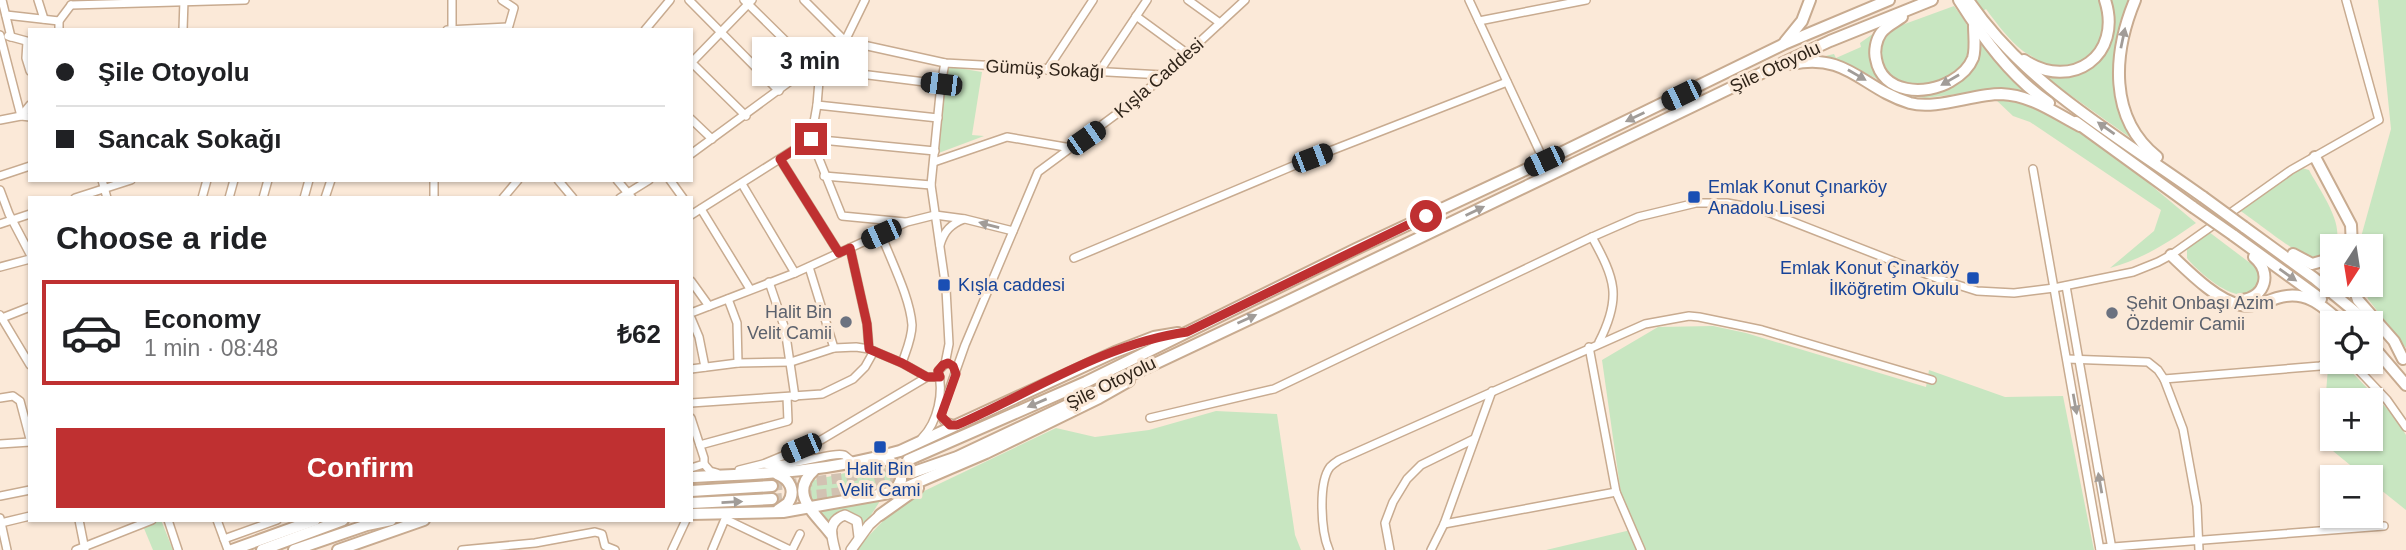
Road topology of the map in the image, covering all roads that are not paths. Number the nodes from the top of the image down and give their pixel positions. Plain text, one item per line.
1 (2, 0) edge
2 (38, 0) edge
3 (245, 0) edge
4 (452, 0) edge
5 (502, 0) edge
6 (670, 0) edge
7 (689, 0) edge
8 (804, 0) edge
9 (1094, 0) edge
10 (1147, 0) edge
11 (1188, 0) edge
12 (1245, 0) edge
13 (1469, 0) edge
14 (1586, 0) edge
15 (1810, 0) edge
16 (1889, 0) edge
17 (1932, 0) edge
18 (1959, 0) edge
19 (1968, 0) edge
20 (2105, 0) edge
21 (2135, 0) edge
22 (2346, 0) edge
23 (184, 1) edge
24 (748, 1) edge
25 (864, 1) edge
26 (71, 2) edge
27 (108, 2) edge
28 (146, 2) edge
29 (1919, 5) junction
30 (6, 15) junction
31 (1136, 16) junction
32 (44, 19) junction
33 (59, 20) junction
34 (1479, 21) junction
35 (652, 22) junction
36 (1220, 23) junction
37 (1973, 23) junction
38 (59, 28) edge
39 (183, 28) edge
40 (450, 28) edge
41 (508, 28) edge
42 (647, 28) edge
43 (658, 28) edge
44 (721, 32) junction
45 (0, 35) edge
46 (12, 37) junction
47 (1997, 39) junction
48 (845, 41) junction
49 (28, 42) edge
50 (1784, 44) junction
51 (1188, 54) junction
52 (693, 61) edge
53 (945, 63) junction
54 (28, 64) edge
55 (693, 65) edge
56 (811, 65) junction
57 (820, 69) junction
58 (1047, 70) junction
59 (1768, 70) junction
60 (1099, 72) junction
61 (1163, 75) junction
62 (1507, 82) junction
63 (941, 84) junction
64 (779, 91) junction
65 (817, 106) junction
66 (746, 116) junction
67 (25, 117) edge
68 (938, 118) junction
69 (0, 120) edge
70 (693, 121) edge
71 (2080, 126) junction
72 (712, 139) junction
73 (811, 139) junction
74 (1071, 148) junction
75 (935, 151) junction
76 (693, 153) edge
77 (2315, 157) junction
78 (780, 159) junction
79 (1544, 161) junction
80 (934, 162) junction
81 (28, 167) edge
82 (2033, 169) dead end
83 (0, 176) edge
84 (824, 176) junction
85 (560, 182) edge
86 (646, 182) edge
87 (2182, 182) junction
88 (103, 184) edge
89 (743, 184) junction
90 (931, 185) junction
91 (0, 190) edge
92 (630, 195) edge
93 (79, 196) edge
94 (571, 196) edge
95 (694, 212) edge
96 (28, 215) edge
97 (935, 215) junction
98 (2348, 217) junction
99 (965, 219) junction
100 (12, 220) junction
101 (907, 222) junction
102 (0, 224) edge
103 (2244, 227) junction
104 (1013, 231) junction
105 (881, 234) junction
106 (2347, 234) edge
107 (2353, 234) edge
108 (2233, 235) junction
109 (1592, 237) junction
110 (939, 247) junction
111 (850, 248) junction
112 (28, 253) edge
113 (839, 253) junction
114 (2171, 255) junction
115 (28, 258) edge
116 (1074, 258) dead end
117 (2320, 262) edge
118 (0, 267) edge
119 (809, 267) junction
120 (795, 273) junction
121 (769, 282) junction
122 (693, 284) edge
123 (2066, 286) junction
124 (2054, 288) junction
125 (750, 289) junction
126 (2223, 298) junction
127 (2357, 298) edge
128 (728, 299) junction
129 (709, 306) junction
130 (28, 308) edge
131 (2327, 311) edge
132 (2335, 311) edge
133 (2355, 311) edge
134 (693, 314) edge
135 (1, 316) edge
136 (693, 320) edge
137 (1187, 332) junction
138 (2383, 337) edge
139 (1599, 343) junction
140 (949, 344) junction
141 (965, 345) junction
142 (1185, 347) junction
143 (834, 348) junction
144 (1589, 348) junction
145 (872, 350) junction
146 (2383, 358) edge
147 (2067, 359) junction
148 (2079, 360) junction
149 (2405, 361) edge
150 (28, 362) edge
151 (791, 362) junction
152 (738, 363) junction
153 (902, 363) junction
154 (945, 363) junction
155 (2320, 366) edge
156 (705, 367) junction
157 (693, 369) edge
158 (2362, 374) edge
159 (955, 375) junction
160 (927, 377) junction
161 (941, 378) junction
162 (2164, 379) junction
163 (1932, 380) dead end
164 (2406, 386) edge
165 (1492, 391) junction
166 (791, 397) junction
167 (0, 398) edge
168 (693, 403) edge
169 (1150, 418) dead end
170 (693, 424) edge
171 (957, 425) junction
172 (2406, 427) edge
173 (28, 433) edge
174 (1474, 439) junction
175 (28, 440) edge
176 (0, 444) edge
177 (913, 444) junction
178 (700, 445) junction
179 (878, 458) junction
180 (908, 460) tunnel mouth
181 (704, 461) junction
182 (853, 463) junction
183 (762, 464) junction
184 (693, 467) edge
185 (814, 470) junction
186 (947, 470) junction
187 (774, 473) junction
188 (911, 473) tunnel mouth
189 (693, 477) edge
190 (772, 486) tunnel mouth
191 (28, 490) edge
192 (693, 491) edge
193 (895, 492) junction
194 (1616, 492) junction
195 (0, 496) edge
196 (772, 499) tunnel mouth
197 (693, 503) edge
198 (811, 508) junction
199 (783, 512) junction
200 (769, 513) junction
201 (693, 514) edge
202 (880, 515) junction
203 (28, 516) edge
204 (1, 521) edge
205 (79, 522) edge
206 (147, 522) edge
207 (169, 522) edge
208 (218, 522) edge
209 (251, 522) edge
210 (271, 522) edge
211 (309, 522) edge
212 (338, 522) edge
213 (379, 522) edge
214 (419, 522) edge
215 (685, 522) edge
216 (1444, 524) junction
217 (2384, 526) dead end
218 (253, 528) junction
219 (800, 534) dead end
220 (831, 534) junction
221 (859, 537) junction
222 (377, 538) junction
223 (224, 539) junction
224 (2198, 539) junction
225 (2111, 548) edge
226 (81, 549) edge
227 (2100, 549) edge
228 (7, 550) edge
229 (178, 550) edge
230 (230, 550) edge
231 (262, 550) edge
232 (294, 550) edge
233 (338, 550) edge
234 (370, 550) edge
235 (462, 550) edge
236 (615, 550) edge
237 (672, 550) edge
238 (712, 550) edge
239 (791, 550) edge
240 (835, 550) edge
241 (851, 550) edge
242 (1329, 550) edge
243 (1390, 550) edge
244 (1431, 550) edge
245 (1641, 550) edge
246 (2199, 550) edge

1 - 30 street
2 - 32 street
3 - 23 street
4 - 40 street
5 - 41 street
6 - 35 street
7 - 44 street
8 - 48 street
9 - 58 street
10 - 31 street
11 - 36 street
12 - 36 street, Kışla Caddesi
13 - 34 street
14 - 34 street
15 - 50 highway
16 - 50 highway, Şile Otoyolu
17 - 29 highway
18 - 37 highway
19 - 47 highway
20 - 47 highway
87 -> 21 highway
22 - 77 street
23 - 28 street
23 - 39 street
24 - 44 street
24 - 56 street
25 - 48 street
26 - 27 street
26 - 33 street
27 - 28 street
37 -> 29 highway
29 - 59 highway, Şile Otoyolu
30 - 32 street
30 - 46 street
31 - 51 street
31 - 60 street
32 - 33 street
33 - 38 street
34 - 62 street
35 - 42 street
35 - 43 street
36 - 51 street, Kışla Caddesi
37 - 71 highway
44 - 52 street
44 - 64 street
45 - 46 street
45 - 67 street
46 - 49 street
87 -> 47 highway
48 - 53 street, Gümüş Sokağı
48 - 56 street
49 - 54 street
50 -> 79 highway, Şile Otoyolu
51 - 61 street, Kışla Caddesi
53 - 58 street, Gümüş Sokağı
53 - 63 street
55 - 66 street
56 - 57 street
56 - 64 street
57 - 63 street
57 - 65 street
58 - 60 street, Gümüş Sokağı
59 -> 71 highway
142 -> 59 highway, Şile Otoyolu
60 - 61 street, Gümüş Sokağı
61 - 74 street, Kışla Caddesi
62 - 79 street
62 - 116 street
63 - 68 street
64 - 66 street
65 - 68 street
65 - 73 street
66 - 72 street
67 - 69 street
68 - 75 street
70 - 72 street
71 - 108 highway, bridge
72 - 76 street
73 - 75 street
73 - 78 street
73 - 84 street
74 - 80 street
74 - 104 street, Kışla Caddesi
75 - 80 street
77 - 98 highway
77 - 114 street
78 - 89 street
78 - 113 street
79 - 137 highway, Şile Otoyolu
80 - 90 street
81 - 83 street
82 - 124 street
84 - 90 street
84 - 101 street
85 - 94 street
86 - 92 street
87 - 103 highway, bridge
88 - 93 street
89 - 95 street
89 - 120 street
90 - 97 street
91 - 100 street
95 - 125 street
96 - 100 street
97 - 99 street
97 - 101 street
97 - 110 street
98 - 106 highway
98 - 107 highway
104 -> 99 street
99 - 110 street
100 - 102 street
100 - 112 street
101 - 105 street
103 - 117 highway
103 - 133 highway
104 - 141 street, Kışla Caddesi
105 - 111 street
105 - 153 street
108 - 126 highway
108 -> 132 highway
109 - 124 street
109 - 139 street
109 - 169 street
110 - 140 street
111 - 113 street
111 - 145 street
113 - 119 street
114 - 123 street
114 - 126 highway
115 - 118 street
119 - 120 street
119 - 143 street
120 - 121 street
121 - 125 street
121 - 151 street
122 - 129 street
123 - 124 street
123 - 148 street
124 - 147 street
125 - 128 street
126 - 131 highway
127 - 149 highway
128 - 129 street
128 - 152 street
129 - 134 street
130 - 135 street
135 - 150 street
136 - 156 street
137 - 171 highway
137 -> 180 highway, Şile Otoyolu
138 - 149 highway
139 - 144 street
139 - 163 street
140 - 141 street
140 - 154 street
141 - 159 street, Kışla Caddesi
142 - 186 highway
142 - 188 highway, Şile Otoyolu
143 - 145 street
143 - 151 street
144 - 165 street
144 - 194 street
145 - 153 street
145 - 166 street
146 - 164 highway
147 - 148 street
147 -> 227 street
148 - 162 street
225 -> 148 street
151 - 152 street
151 - 166 street
152 - 156 street
153 - 160 street
154 - 159 street
154 - 161 street
155 - 162 street
156 - 157 street
158 - 172 street
159 - 161 street
159 - 171 street, Kışla Caddesi
160 - 161 street
160 - 183 street
161 - 177 street
162 - 224 street
165 - 174 street
165 - 242 street
166 - 168 street
166 - 178 street
167 - 173 street
170 - 178 street
171 - 177 highway
174 - 216 street
174 - 243 street
175 - 176 street
177 - 179 highway
178 - 181 street
179 - 182 highway
179 - 193 highway
181 - 183 street
181 - 184 street
182 - 183 street
182 - 185 highway
185 - 187 highway
185 - 198 highway
186 - 193 highway
186 - 202 highway
187 - 189 highway
187 - 200 highway
190 - 192 highway
191 - 195 street
193 - 198 highway
193 - 202 highway
194 - 216 street
194 - 245 street
197 -> 196 highway
198 - 199 highway
198 - 220 highway
199 - 200 highway
199 - 220 highway
200 - 201 highway
202 - 221 main road
203 - 204 street
204 - 228 street
205 - 226 street
206 - 226 street
207 - 229 street
208 - 223 street
209 - 218 street
210 - 218 street
211 - 230 highway
212 - 231 highway
213 - 232 highway
214 - 222 highway
215 - 237 street
216 - 244 street
217 - 224 street
218 - 223 street
219 - 239 street
220 - 221 main road
220 - 240 main road
221 - 241 main road
222 - 233 highway
222 - 234 highway
223 - 230 street
224 - 225 street
224 - 246 street
225 - 227 street
235 - 236 street
238 - 239 street

